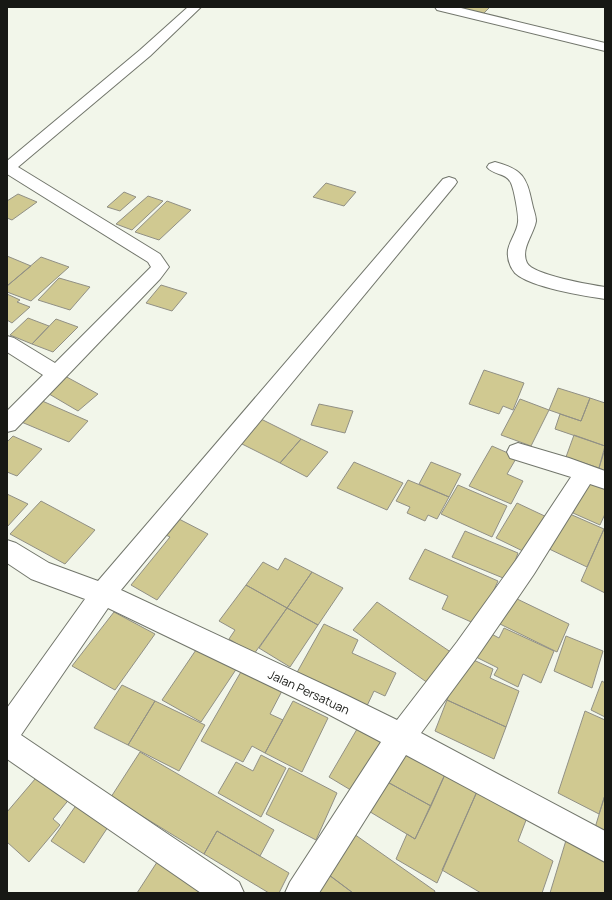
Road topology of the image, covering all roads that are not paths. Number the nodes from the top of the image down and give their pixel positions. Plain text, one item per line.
1 (195, 7) edge
2 (441, 7) edge
3 (605, 47) edge
4 (495, 166) dead end
5 (8, 168) edge
6 (449, 182) dead end
7 (605, 293) edge
8 (7, 344) edge
9 (57, 374) junction
10 (7, 424) edge
11 (518, 452) dead end
12 (595, 477) edge
13 (7, 550) edge
14 (103, 594) junction
15 (7, 732) edge
16 (401, 736) junction
17 (7, 742) edge
18 (605, 847) edge
19 (228, 893) edge
20 (301, 893) edge

1 - 5 street
2 - 3 street
4 - 7 street
5 - 9 street
6 - 14 street
8 - 9 street
9 - 10 street
11 - 12 street
12 - 16 street
13 - 14 street, Jalan Persatuan
14 - 15 street
14 - 16 street, Jalan Persatuan
16 - 18 street, Jalan Persatuan
16 - 20 street
17 - 19 street

